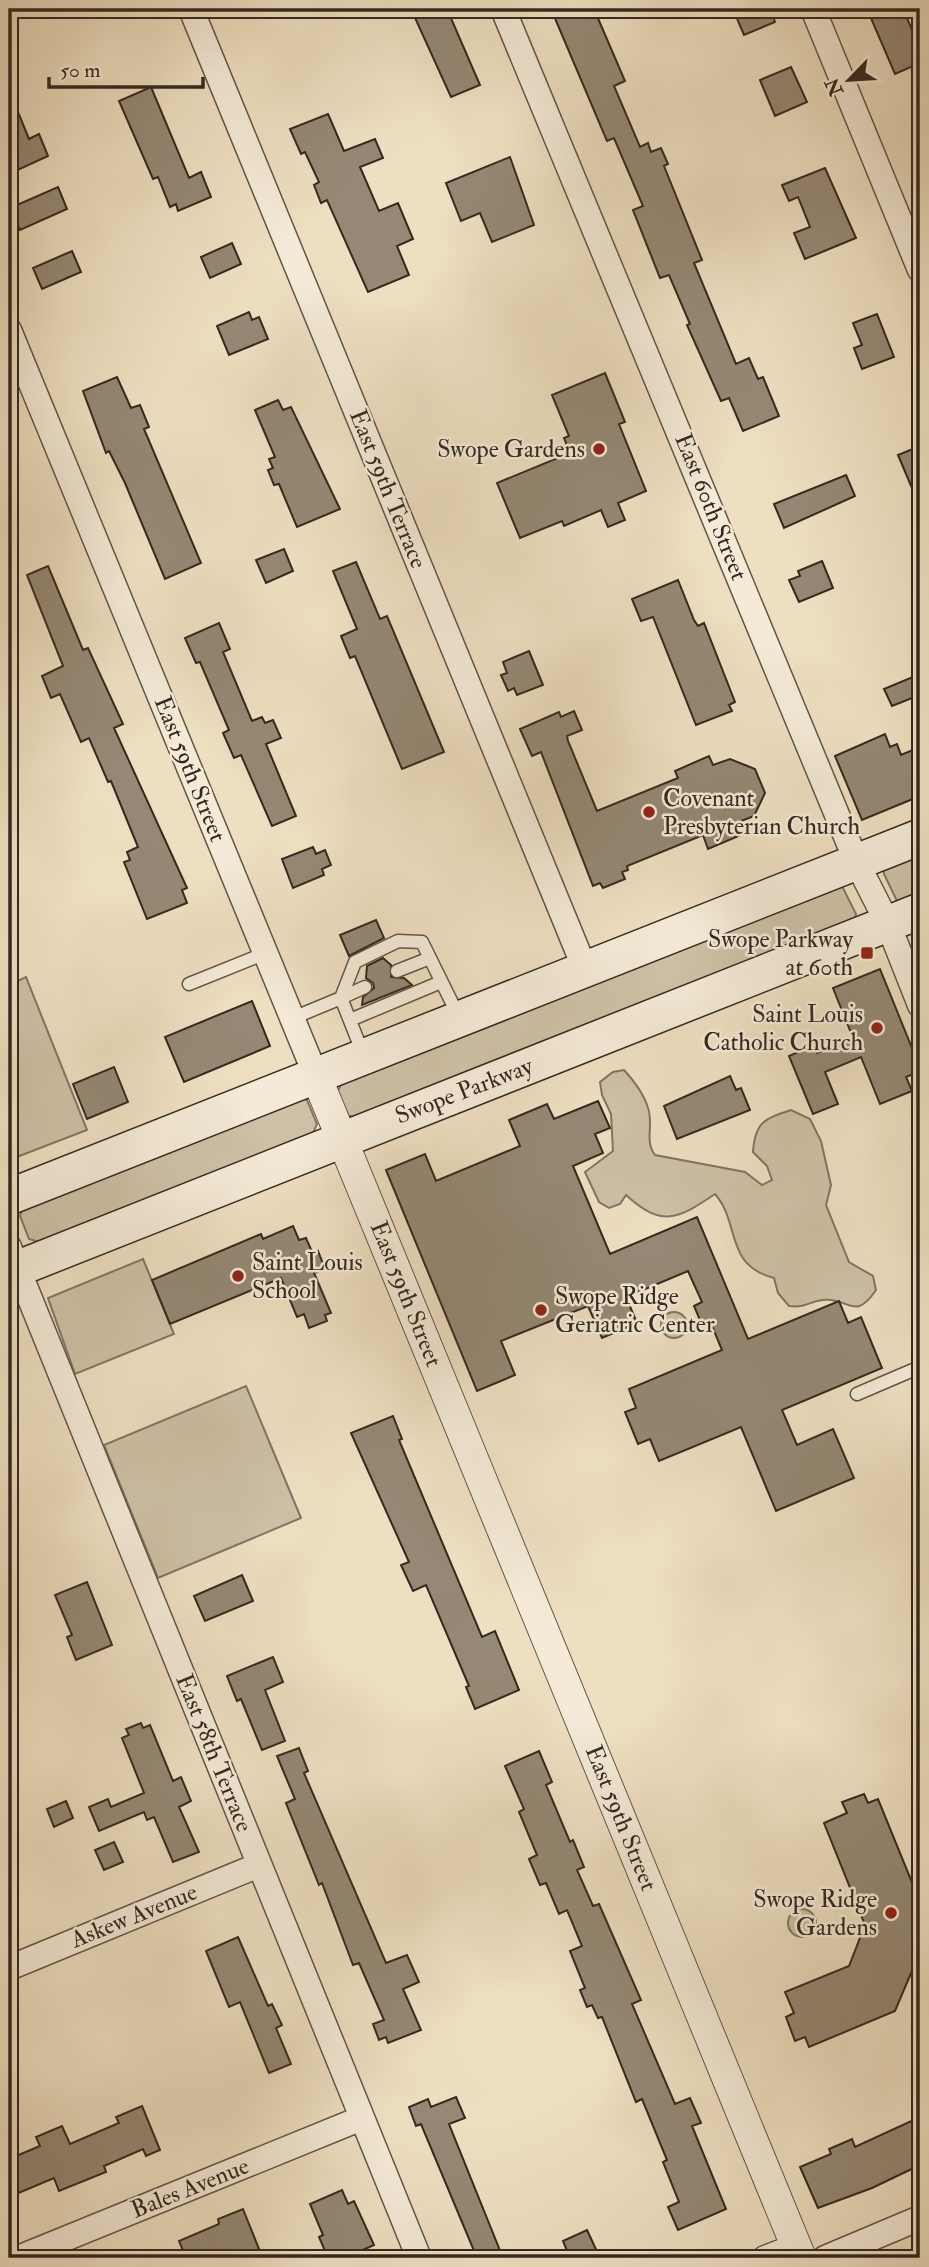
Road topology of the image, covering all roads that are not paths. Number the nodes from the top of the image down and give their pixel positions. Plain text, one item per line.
1 (191, 9) edge
2 (503, 9) edge
3 (813, 9) edge
4 (920, 270) edge
5 (9, 330) edge
6 (920, 837) edge
7 (857, 863) junction
8 (920, 911) edge
9 (888, 924) junction
10 (266, 953) junction
11 (430, 958) junction
12 (585, 969) junction
13 (397, 971) dead end
14 (441, 982) junction
15 (189, 984) dead end
16 (365, 987) dead end
17 (341, 998) junction
18 (920, 1005) edge
19 (293, 1018) junction
20 (460, 1019) junction
21 (350, 1020) junction
22 (365, 1056) junction
23 (316, 1076) junction
24 (342, 1139) junction
25 (9, 1197) edge
26 (12, 1262) edge
27 (920, 1367) edge
28 (857, 1394) dead end
29 (259, 1865) junction
30 (9, 1968) edge
31 (362, 2118) junction
32 (920, 2218) edge
33 (799, 2252) edge
34 (18, 2258) edge
35 (419, 2258) edge
36 (765, 2258) edge
37 (825, 2258) edge

1 - 12 street, East 59th Terrace
2 - 7 street, East 60th Street
3 - 4 street
5 - 10 street, East 59th Street
6 - 7 main road
7 - 9 street, East 60th Street
7 - 12 main road
8 - 9 main road, Swope Parkway
9 - 18 street, East 60th Street
9 - 24 main road, Swope Parkway
10 - 15 lane
10 - 19 street, East 59th Street
11 - 13 lane
11 - 14 lane
11 - 17 lane
12 - 20 main road
14 - 20 lane
14 - 21 lane
16 - 17 lane
17 - 19 lane
17 - 21 lane
19 - 23 street, East 59th Street
20 - 22 main road
21 - 22 lane
22 - 23 main road
23 - 24 street, East 59th Street
23 - 25 main road
24 - 26 main road, Swope Parkway
24 - 33 street, East 59th Street
26 - 29 street, East 58th Terrace
27 - 28 lane
29 - 30 street, Askew Avenue
29 - 31 street, East 58th Terrace
31 - 34 street, Bales Avenue
31 - 35 street, East 58th Terrace
32 - 37 street
33 - 36 street

